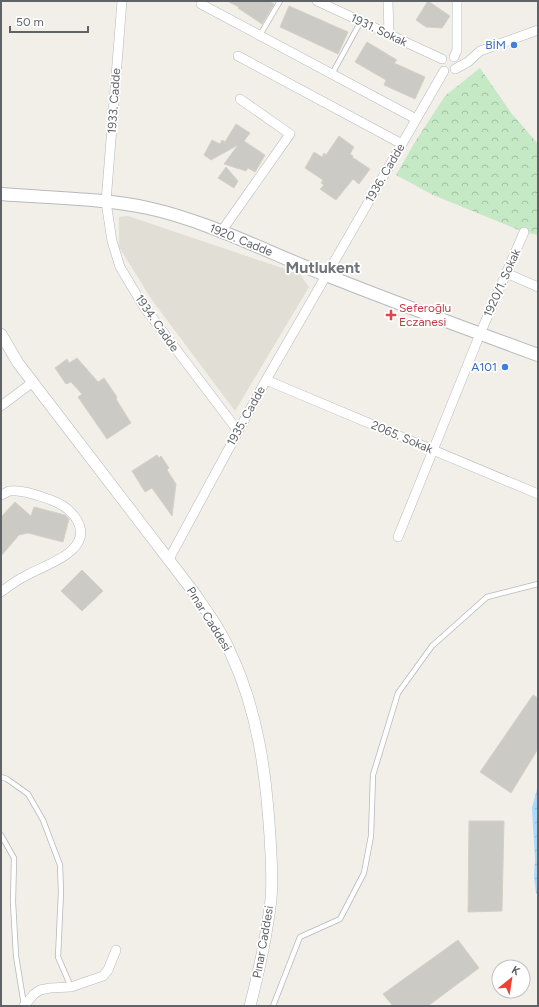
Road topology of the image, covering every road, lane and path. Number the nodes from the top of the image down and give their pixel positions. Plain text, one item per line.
1 (122, 1) edge
2 (280, 1) edge
3 (317, 1) edge
4 (388, 1) edge
5 (457, 1) edge
6 (201, 4) dead end
7 (361, 21) junction
8 (538, 30) edge
9 (389, 34) junction
10 (260, 35) junction
11 (238, 56) dead end
12 (454, 57) junction
13 (442, 59) junction
14 (455, 69) junction
15 (444, 71) junction
16 (332, 74) junction
17 (240, 99) dead end
18 (416, 119) junction
19 (402, 144) junction
20 (1, 194) edge
21 (106, 202) junction
22 (221, 232) junction
23 (524, 232) dead end
24 (506, 273) junction
25 (326, 275) junction
26 (538, 287) edge
27 (1, 334) edge
28 (480, 334) junction
29 (538, 355) edge
30 (266, 380) junction
31 (33, 382) junction
32 (1, 406) edge
33 (238, 431) junction
34 (433, 450) junction
35 (538, 494) edge
36 (1, 495) edge
37 (398, 537) dead end
38 (169, 559) junction
39 (538, 584) edge
40 (1, 592) edge
41 (1, 777) edge
42 (1, 835) edge
43 (116, 950) dead end
44 (71, 987) junction
45 (24, 1006) edge
46 (250, 1006) edge
47 (273, 1006) edge

1 - 21 street, 1933. Cadde
2 - 10 lane
3 - 7 street, 1931. Sokak
4 - 9 street
5 - 12 street
6 - 10 street
7 - 9 street, 1931. Sokak
7 - 16 lane
8 - 14 street
9 - 13 street, 1931. Sokak
10 - 16 street
11 - 19 street
12 - 13 street
12 - 14 street
13 - 15 street
14 - 15 street
15 - 18 street, 1936. Cadde
16 - 18 street
17 - 22 street
18 - 19 street, 1936. Cadde
19 - 25 street, 1936. Cadde
20 - 21 main road, 1920. Cadde
21 - 22 main road, 1920. Cadde
21 - 33 street, 1934. Cadde
22 - 25 main road, 1920. Cadde
23 - 24 street, 1920/1. Sokak
24 - 26 street
24 - 28 street, 1920/1. Sokak
25 - 28 main road, 1920. Cadde
25 - 30 street, 1935. Cadde
27 - 31 street, Pınar Caddesi
28 - 29 main road, 1920. Cadde
28 - 34 street, 1920/1. Sokak
30 - 33 street, 1935. Cadde
30 - 34 street, 2065. Sokak
31 - 32 street
31 - 38 street, Pınar Caddesi
33 - 38 street, 1935. Cadde
34 - 35 street, 2065. Sokak
34 - 37 street, 1920/1. Sokak
36 - 40 street
38 - 46 street, Pınar Caddesi
39 - 47 lane
41 - 44 lane
42 - 45 lane
43 - 44 street
44 - 45 street

